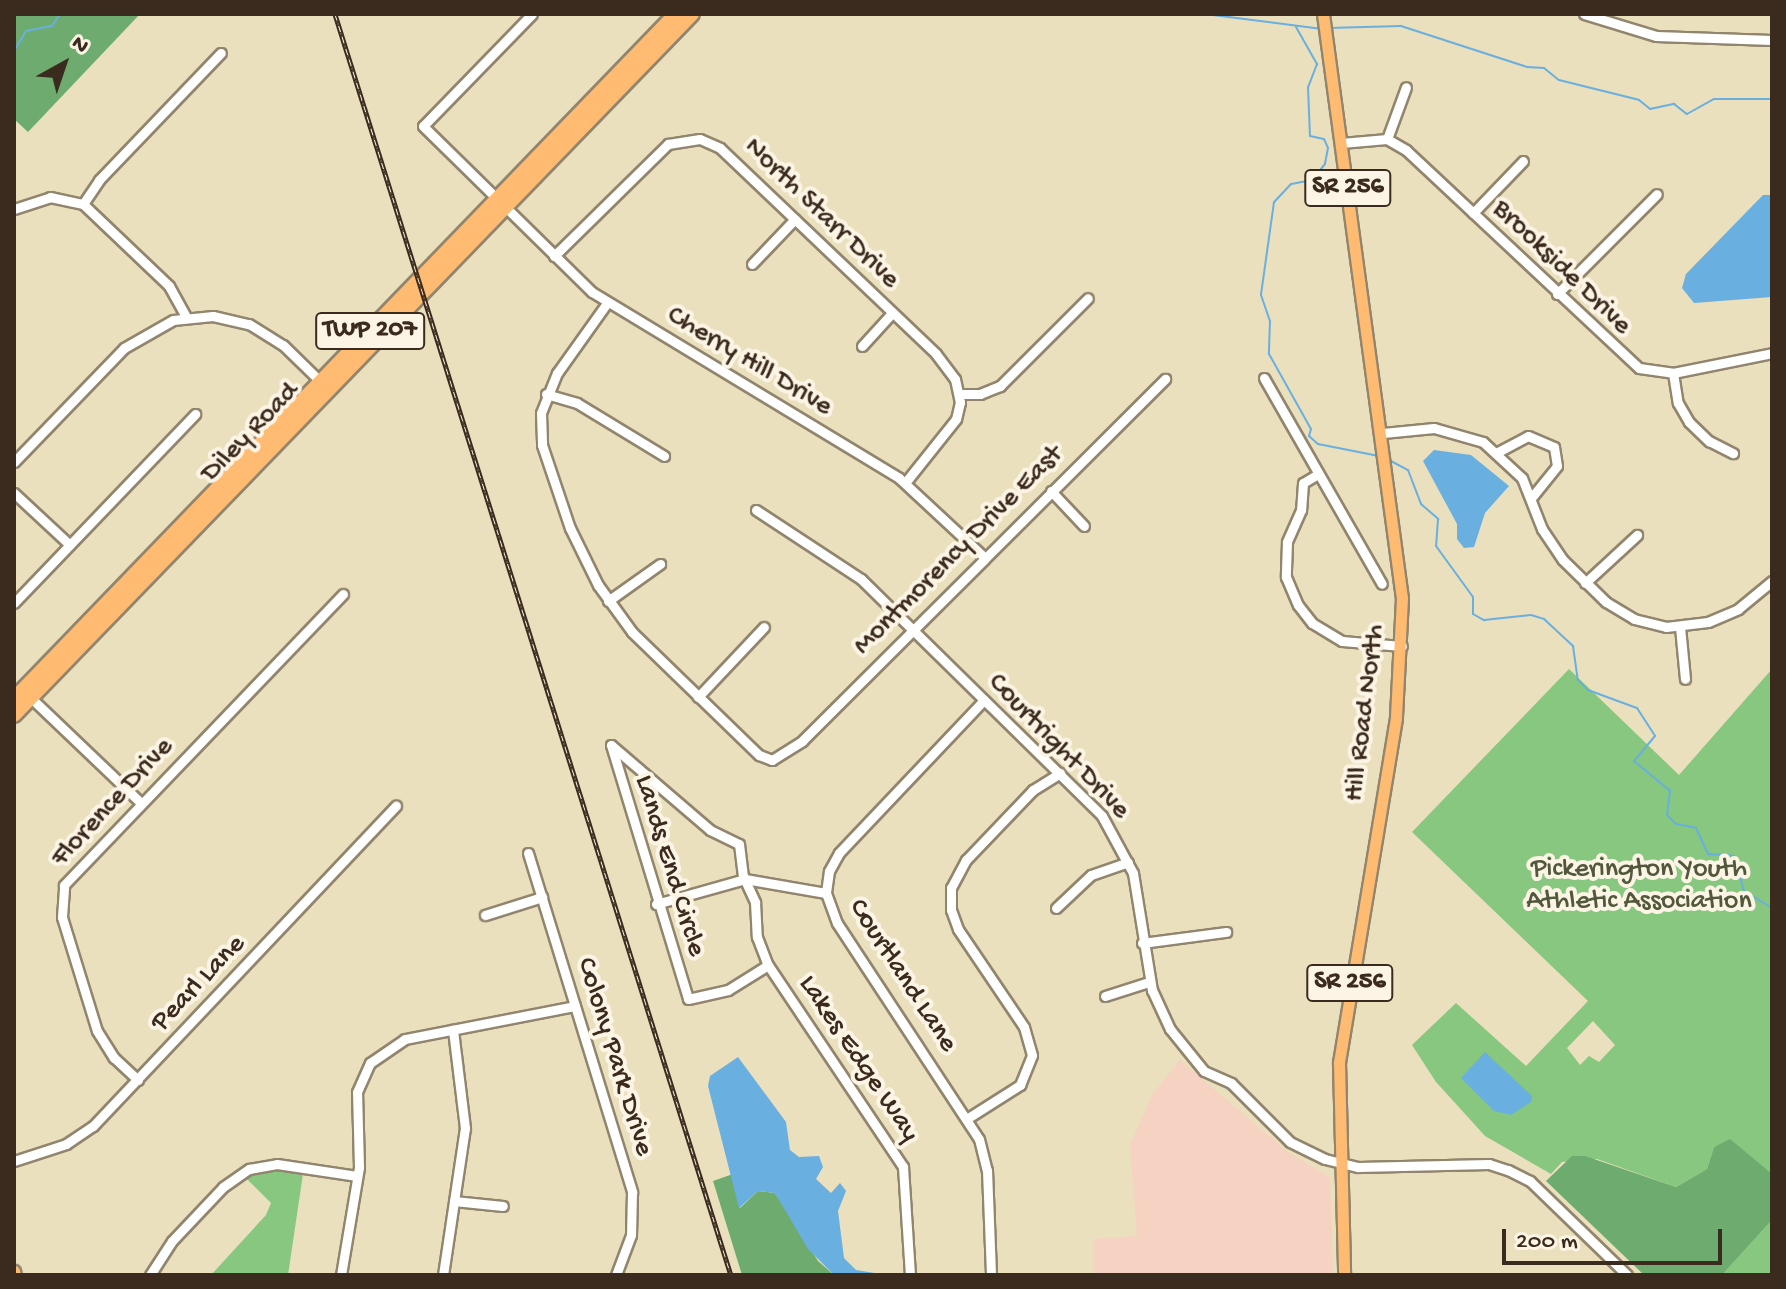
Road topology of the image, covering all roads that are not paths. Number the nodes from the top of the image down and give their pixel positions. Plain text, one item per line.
1 (532, 14) edge
2 (676, 14) edge
3 (692, 14) edge
4 (1323, 14) edge
5 (1584, 14) edge
6 (1772, 40) edge
7 (221, 53) dead end
8 (1406, 87) dead end
9 (1387, 139) junction
10 (1341, 143) junction
11 (1523, 161) dead end
12 (1657, 194) dead end
13 (83, 204) junction
14 (501, 204) junction
15 (14, 209) edge
16 (1473, 213) junction
17 (795, 219) junction
18 (554, 256) junction
19 (752, 264) dead end
20 (1557, 294) junction
21 (1088, 298) dead end
22 (607, 303) junction
23 (892, 313) junction
24 (186, 317) junction
25 (862, 346) dead end
26 (1772, 353) edge
27 (1673, 373) junction
28 (1264, 378) dead end
29 (1165, 379) dead end
30 (326, 386) junction
31 (546, 394) junction
32 (959, 394) junction
33 (195, 414) dead end
34 (1383, 433) junction
35 (1496, 453) junction
36 (1733, 453) dead end
37 (664, 456) dead end
38 (14, 462) edge
39 (1318, 474) junction
40 (905, 483) junction
41 (1051, 491) junction
42 (14, 493) edge
43 (1532, 497) junction
44 (756, 510) dead end
45 (1084, 526) dead end
46 (1637, 535) dead end
47 (70, 545) junction
48 (984, 557) junction
49 (660, 564) dead end
50 (1772, 581) edge
51 (1585, 583) junction
52 (1382, 584) dead end
53 (343, 594) dead end
54 (608, 601) junction
55 (14, 603) edge
56 (764, 627) dead end
57 (1680, 627) junction
58 (913, 629) junction
59 (1402, 646) junction
60 (1685, 679) dead end
61 (22, 696) edge
62 (698, 697) junction
63 (984, 700) junction
64 (14, 715) edge
65 (611, 745) joint
66 (1060, 773) junction
67 (140, 802) junction
68 (396, 806) dead end
69 (528, 853) dead end
70 (1128, 862) junction
71 (745, 879) junction
72 (826, 893) junction
73 (542, 897) junction
74 (656, 904) junction
75 (1056, 908) dead end
76 (485, 915) dead end
77 (1226, 932) dead end
78 (1142, 943) junction
79 (768, 965) junction
80 (1149, 982) junction
81 (1105, 996) dead end
82 (688, 999) joint
83 (575, 1006) junction
84 (453, 1030) junction
85 (138, 1080) junction
86 (968, 1118) junction
87 (14, 1161) edge
88 (1339, 1163) junction
89 (357, 1176) junction
90 (454, 1201) junction
91 (503, 1206) dead end
92 (150, 1275) edge
93 (341, 1275) edge
94 (443, 1275) edge
95 (616, 1275) edge
96 (910, 1275) edge
97 (991, 1275) edge
98 (1344, 1275) edge
99 (1627, 1275) edge

1 - 14 street, Cherry Hill Drive
2 - 14 highway, Diley Road / TWP 207
3 - 14 highway, Diley Road / TWP 207
4 - 10 main road, Hill Road North / SR 256
5 - 6 street
7 - 13 street
8 - 9 street
9 - 10 street
9 - 16 street, Brookside Drive
10 - 34 main road, Hill Road North / SR 256
11 - 16 street
12 - 20 street
13 - 15 street
13 - 24 street
14 - 18 street, Cherry Hill Drive
14 - 30 highway, Diley Road / TWP 207
16 - 20 street, Brookside Drive
17 - 18 street, North Starr Drive
17 - 19 street
17 - 23 street, North Starr Drive
18 - 22 street, Cherry Hill Drive
20 - 27 street, Brookside Drive
21 - 32 street
22 - 31 street
22 - 40 street, Cherry Hill Drive
23 - 25 street
23 - 32 street, North Starr Drive
24 - 30 street
24 - 38 street
26 - 27 street, Brookside Drive
27 - 36 street
28 - 39 street
29 - 41 street, Montmorency Drive East
30 - 61 highway, Diley Road / TWP 207
31 - 37 street
31 - 54 street
32 - 40 street
33 - 47 street
34 - 35 street
34 - 59 main road, Hill Road North / SR 256
35 - 43 street
35 - 43 street
39 - 52 street
39 - 59 street
40 - 48 street, Cherry Hill Drive
41 - 45 street
41 - 48 street, Montmorency Drive East
42 - 47 street
43 - 51 street
44 - 58 street, Courtright Drive
46 - 51 street
47 - 55 street
48 - 58 street, Montmorency Drive East
49 - 54 street
50 - 57 street
51 - 57 street
53 - 67 street, Florence Drive
54 - 62 street
56 - 62 street
57 - 60 street
58 - 62 street, Montmorency Drive East
58 - 63 street, Courtright Drive
59 - 88 main road, Hill Road North / SR 256
61 - 64 highway, Diley Road / TWP 207
61 - 67 street
63 - 66 street, Courtright Drive
63 - 72 street, Courtland Lane
65 - 71 street, Lakes Edge Way
65 - 74 street, Lands End Circle
66 - 70 street, Courtright Drive
66 - 86 street
67 - 85 street, Florence Drive
68 - 85 street, Pearl Lane
69 - 73 street, Colony Park Drive
70 - 75 street
70 - 78 street, Courtright Drive
71 - 72 street
71 - 74 street
71 - 79 street, Lakes Edge Way
72 - 86 street, Courtland Lane
73 - 76 street
73 - 83 street, Colony Park Drive
74 - 82 street, Lands End Circle
77 - 78 street
78 - 80 street, Courtright Drive
79 - 82 street, Lakes Edge Way
79 - 96 street, Lakes Edge Way
80 - 81 street
80 - 88 street, Courtright Drive
83 - 84 street
83 - 95 street, Colony Park Drive
84 - 89 street
84 - 90 street
85 - 87 street, Pearl Lane
86 - 97 street, Courtland Lane
88 - 98 main road, Hill Road North / SR 256
88 - 99 street, Courtright Drive
89 - 92 street
89 - 93 street
90 - 91 street
90 - 94 street

